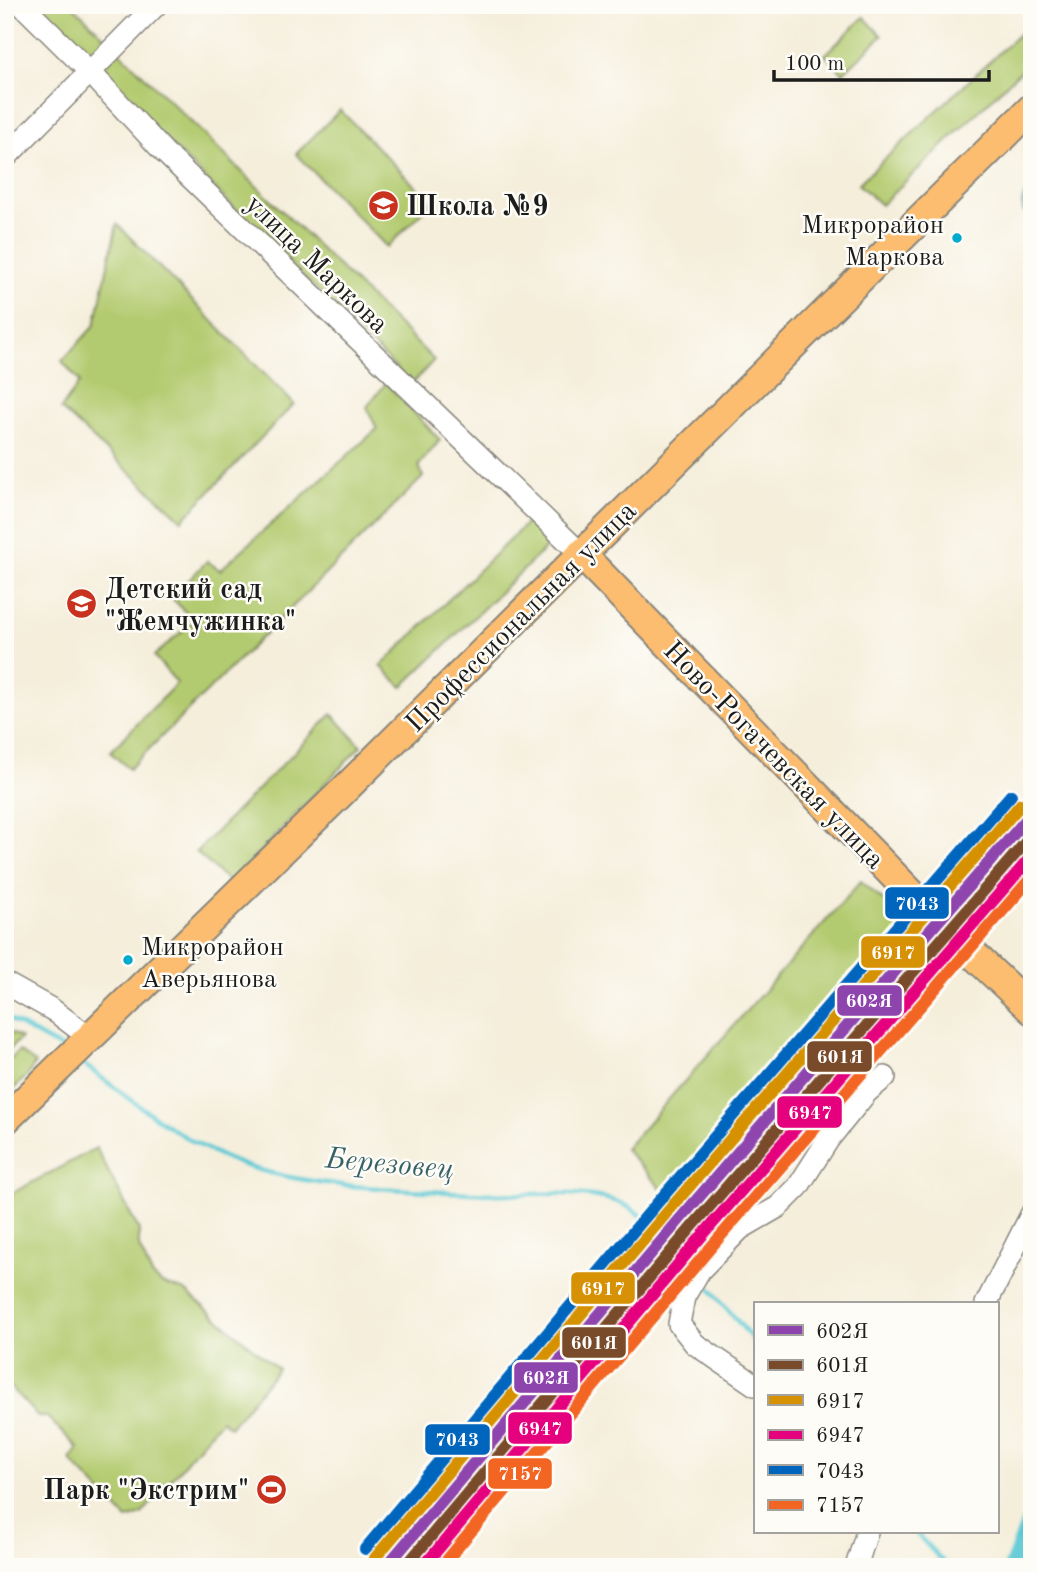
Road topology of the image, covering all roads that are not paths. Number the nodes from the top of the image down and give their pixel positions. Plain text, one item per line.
1 (22, 5) edge
2 (156, 5) edge
3 (90, 72) junction
4 (1032, 108) edge
5 (5, 158) edge
6 (581, 554) junction
7 (5, 983) edge
8 (1032, 1010) edge
9 (78, 1050) junction
10 (885, 1077) dead end
11 (5, 1119) edge
12 (1032, 1213) edge
13 (987, 1302) edge
14 (754, 1384) edge
15 (866, 1534) edge
16 (856, 1567) edge

1 - 3 street, улица Маркова
2 - 3 street
3 - 5 street
3 - 6 street, улица Маркова
4 - 6 main road, Профессиональная улица
6 - 8 main road, Ново-Рогачевская улица
6 - 9 main road, Профессиональная улица
7 - 9 street
9 - 11 main road, Профессиональная улица
10 - 14 street
12 - 13 street
15 - 16 street

